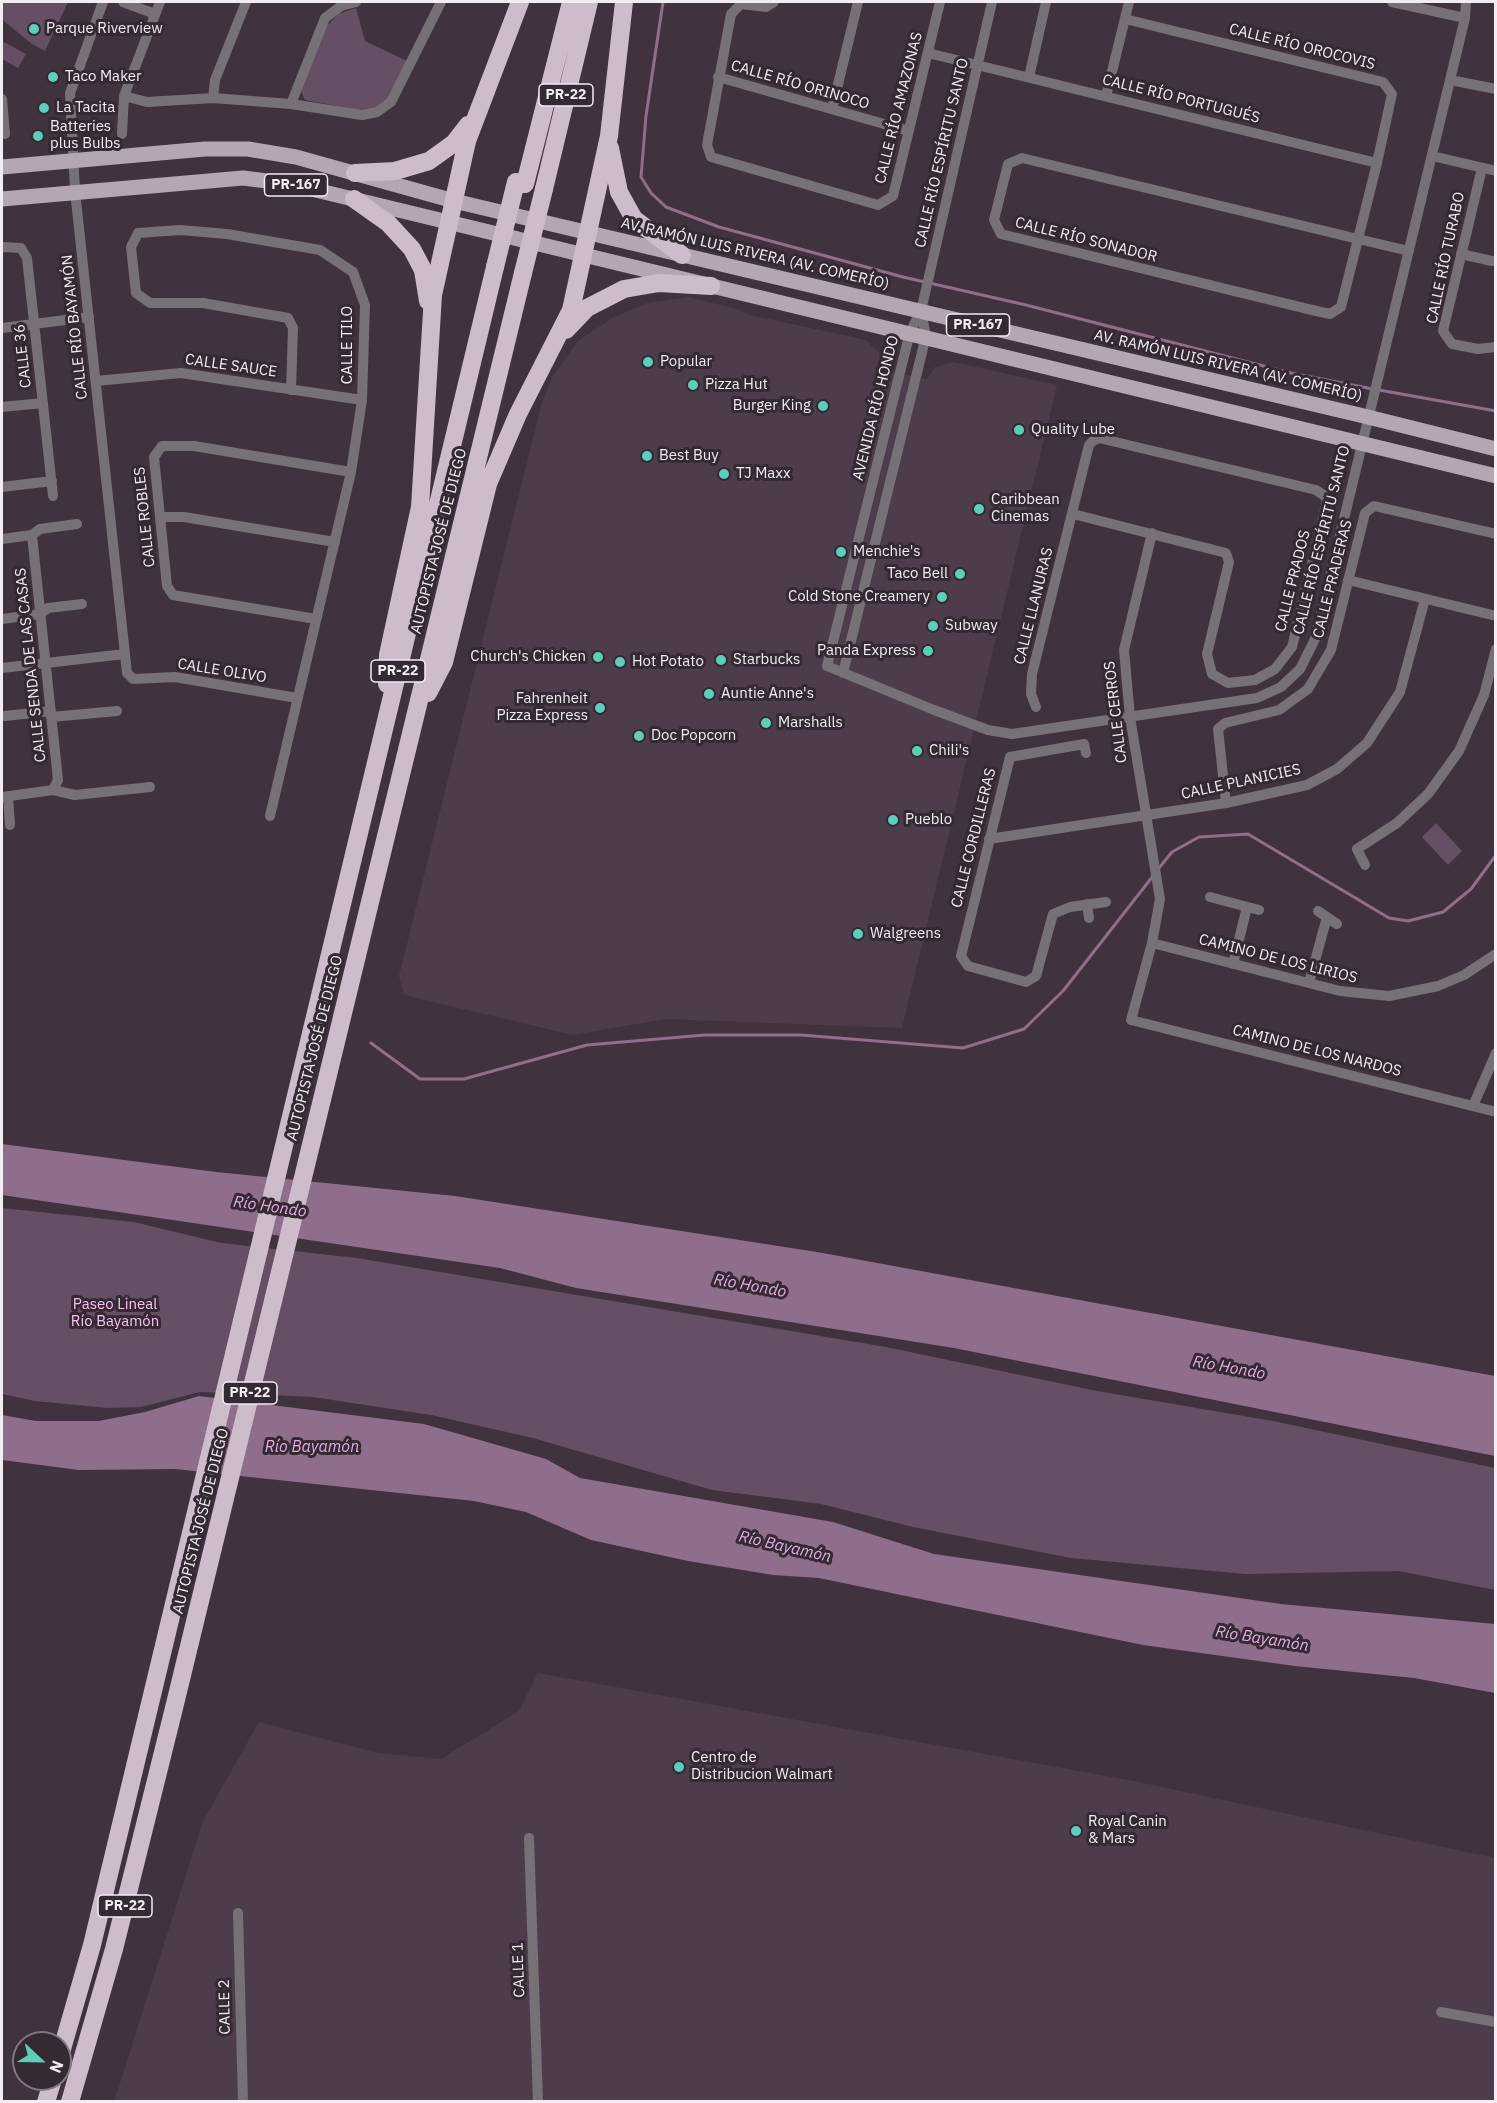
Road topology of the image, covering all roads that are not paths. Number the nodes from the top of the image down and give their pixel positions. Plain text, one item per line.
1 (103, 2) edge
2 (123, 2) edge
3 (160, 2) edge
4 (246, 2) edge
5 (356, 2) edge
6 (441, 2) edge
7 (520, 2) edge
8 (559, 2) edge
9 (571, 2) edge
10 (578, 2) edge
11 (589, 2) edge
12 (624, 2) edge
13 (774, 2) edge
14 (858, 2) edge
15 (940, 2) edge
16 (992, 2) edge
17 (1046, 2) edge
18 (1129, 2) edge
19 (1392, 2) edge
20 (1466, 2) edge
21 (155, 14) junction
22 (1465, 18) junction
23 (1125, 19) junction
24 (928, 53) junction
25 (978, 65) junction
26 (718, 77) junction
27 (1029, 77) junction
28 (1450, 80) junction
29 (1496, 89) edge
30 (124, 96) junction
31 (1106, 96) junction
32 (213, 98) junction
33 (2, 99) edge
34 (291, 104) junction
35 (478, 108) junction
36 (832, 109) junction
37 (2, 118) edge
38 (909, 131) junction
39 (5, 134) dead end
40 (122, 134) dead end
41 (609, 136) junction
42 (1432, 156) junction
43 (73, 161) junction
44 (1377, 163) junction
45 (2, 167) edge
46 (1482, 168) junction
47 (1496, 171) edge
48 (354, 173) junction
49 (530, 186) junction
50 (75, 191) junction
51 (2, 199) edge
52 (354, 199) junction
53 (454, 201) junction
54 (450, 222) junction
55 (589, 233) junction
56 (1358, 239) junction
57 (2, 247) edge
58 (1409, 251) junction
59 (1461, 254) junction
60 (682, 255) junction
61 (584, 256) junction
62 (1492, 261) dead end
63 (509, 270) junction
64 (711, 286) junction
65 (921, 311) junction
66 (89, 317) junction
67 (431, 321) junction
68 (35, 324) junction
69 (2, 328) edge
70 (910, 332) junction
71 (926, 336) junction
72 (559, 338) junction
73 (1496, 347) edge
74 (96, 381) junction
75 (291, 390) junction
76 (362, 400) junction
77 (43, 403) junction
78 (2, 407) edge
79 (1368, 417) junction
80 (1362, 445) junction
81 (1496, 449) edge
82 (351, 472) junction
83 (1496, 476) edge
84 (52, 481) junction
85 (2, 487) edge
86 (53, 496) dead end
87 (1073, 514) junction
88 (160, 517) junction
89 (77, 524) dead end
90 (1152, 533) junction
91 (1496, 534) edge
92 (32, 535) junction
93 (2, 538) edge
94 (335, 542) junction
95 (1348, 580) junction
96 (1425, 599) junction
97 (82, 604) dead end
98 (40, 614) junction
99 (1496, 616) edge
100 (2, 619) edge
101 (316, 619) junction
102 (1496, 649) edge
103 (125, 654) junction
104 (46, 663) junction
105 (827, 666) joint
106 (2, 668) edge
107 (843, 673) junction
108 (1484, 695) junction
109 (297, 698) junction
110 (1496, 698) edge
111 (1036, 707) dead end
112 (117, 711) dead end
113 (51, 714) junction
114 (5, 716) dead end
115 (387, 716) junction
116 (1130, 717) junction
117 (414, 720) junction
118 (1086, 753) dead end
119 (401, 775) junction
120 (150, 787) dead end
121 (53, 790) junction
122 (5, 796) edge
123 (1226, 803) junction
124 (270, 816) dead end
125 (1145, 817) junction
126 (10, 825) dead end
127 (989, 839) junction
128 (1365, 865) dead end
129 (1210, 897) dead end
130 (1106, 902) dead end
131 (1087, 904) junction
132 (1247, 907) junction
133 (1259, 910) dead end
134 (1089, 918) dead end
135 (1337, 924) dead end
136 (1152, 943) junction
137 (1496, 954) edge
138 (1233, 964) junction
139 (1310, 983) junction
140 (1131, 1020) joint
141 (1496, 1053) edge
142 (303, 1073) junction
143 (1473, 1106) junction
144 (1496, 1112) edge
145 (530, 1838) dead end
146 (238, 1913) dead end
147 (1441, 2012) dead end
148 (1496, 2022) edge
149 (67, 2031) edge
150 (70, 2102) edge
151 (243, 2102) edge
152 (538, 2102) edge

1 - 43 street, CALLE RÍO BAYAMÓN
2 - 21 street
3 - 21 street
4 - 32 street
5 - 34 street
6 - 34 street
7 - 35 highway
8 - 49 highway, AUTOPISTA JOSÉ DE DIEGO / PR-22
9 - 49 highway
10 - 49 highway
11 - 49 highway, AUTOPISTA JOSÉ DE DIEGO / PR-22
12 - 41 highway
13 - 26 street, CALLE RÍO AMAZONAS
14 - 36 street
15 - 24 street, CALLE RÍO AMAZONAS
16 - 25 street, CALLE RÍO ESPÍRITU SANTO
17 - 27 street
18 - 23 street
19 - 22 street
20 - 22 street, CALLE RÍO ESPÍRITU SANTO
21 - 30 street
22 - 28 street, CALLE RÍO ESPÍRITU SANTO
23 - 31 street
23 - 44 street, CALLE RÍO OROCOVIS
24 - 25 street, CALLE RÍO PORTUGUÉS
24 - 38 street, CALLE RÍO AMAZONAS
25 - 27 street, CALLE RÍO PORTUGUÉS
25 - 65 street, CALLE RÍO ESPÍRITU SANTO
26 - 36 street, CALLE RÍO ORINOCO
26 - 38 street, CALLE RÍO AMAZONAS
27 - 31 street, CALLE RÍO PORTUGUÉS
28 - 29 street
28 - 42 street, CALLE RÍO ESPÍRITU SANTO
30 - 32 street
30 - 40 street
31 - 44 street, CALLE RÍO PORTUGUÉS
32 - 34 street
33 - 37 street
35 - 48 highway
35 - 53 highway
36 - 38 street, CALLE RÍO ORINOCO
37 - 39 street
41 - 55 highway
41 - 60 highway
42 - 46 street
42 - 58 street, CALLE RÍO ESPÍRITU SANTO
43 - 45 main road, AV. RAMÓN LUIS RIVERA (AV. COMERÍO) / PR-167
43 - 48 main road, AV. RAMÓN LUIS RIVERA (AV. COMERÍO) / PR-167
43 - 50 street, CALLE RÍO BAYAMÓN
44 - 56 street, CALLE RÍO OROCOVIS
46 - 47 street
46 - 59 street, CALLE RÍO TURABO
48 - 53 main road, AV. RAMÓN LUIS RIVERA (AV. COMERÍO) / PR-167
49 - 63 highway, AUTOPISTA JOSÉ DE DIEGO / PR-22, bridge
49 - 63 highway, AUTOPISTA JOSÉ DE DIEGO / PR-22, bridge
50 - 51 main road, PR-167
50 - 52 main road, PR-167
50 - 66 street, CALLE RÍO BAYAMÓN
52 - 54 main road, PR-167
52 - 67 highway
53 - 54 highway
53 - 55 main road, AV. RAMÓN LUIS RIVERA (AV. COMERÍO) / PR-167
54 - 61 main road, PR-167
54 - 67 highway
55 - 60 main road, AV. RAMÓN LUIS RIVERA (AV. COMERÍO) / PR-167
55 - 61 highway
56 - 56 street, CALLE RÍO SONADOR
56 - 58 street, CALLE RÍO SONADOR
57 - 68 street, CALLE 36
58 - 79 street, CALLE RÍO ESPÍRITU SANTO
59 - 62 street
59 - 73 street, CALLE RÍO TURABO
60 - 65 main road, AV. RAMÓN LUIS RIVERA (AV. COMERÍO) / PR-167
61 - 64 main road, PR-167
61 - 72 highway
63 - 115 highway, AUTOPISTA JOSÉ DE DIEGO / PR-22
63 - 117 highway, AUTOPISTA JOSÉ DE DIEGO / PR-22
63 - 119 highway
63 - 142 highway
64 - 70 main road, PR-167
64 - 72 highway
65 - 70 street, AVENIDA RÍO HONDO
65 - 71 street, AVENIDA RÍO HONDO
65 - 79 main road, AV. RAMÓN LUIS RIVERA (AV. COMERÍO) / PR-167
66 - 68 street
66 - 74 street, CALLE RÍO BAYAMÓN
67 - 115 highway
68 - 69 street
68 - 77 street, CALLE 36
70 - 71 main road, PR-167
70 - 105 street, AVENIDA RÍO HONDO
71 - 80 main road, PR-167
71 - 107 street, AVENIDA RÍO HONDO
72 - 117 highway
74 - 75 street, CALLE SAUCE
74 - 103 street, CALLE RÍO BAYAMÓN
75 - 76 street, CALLE SAUCE
75 - 76 street, CALLE TILO
76 - 82 street, CALLE TILO
77 - 78 street
77 - 84 street, CALLE 36
79 - 80 street, CALLE RÍO ESPÍRITU SANTO
79 - 81 main road, AV. RAMÓN LUIS RIVERA (AV. COMERÍO) / PR-167
80 - 83 main road, PR-167
80 - 116 street, CALLE RÍO ESPÍRITU SANTO
82 - 88 street, CALLE ROBLES
82 - 94 street, CALLE TILO
84 - 85 street
84 - 86 street, CALLE 36
87 - 90 street, CALLE PRADOS
87 - 90 street, CALLE PRADOS
87 - 111 street, CALLE LLANURAS
88 - 94 street
88 - 101 street, CALLE ROBLES
89 - 92 street
90 - 116 street, CALLE CERROS
91 - 95 street, CALLE PRADERAS
92 - 93 street
92 - 98 street, CALLE SENDA DE LAS CASAS
94 - 101 street, CALLE TILO
95 - 96 street
95 - 123 street, CALLE PRADERAS
96 - 99 street
96 - 123 street, CALLE PLANICIES
97 - 98 street
98 - 100 street
98 - 104 street, CALLE SENDA DE LAS CASAS
101 - 109 street, CALLE TILO
102 - 108 street
103 - 104 street
103 - 109 street, CALLE OLIVO
104 - 106 street
104 - 113 street, CALLE SENDA DE LAS CASAS
105 - 107 street, CALLE RÍO ESPÍRITU SANTO
107 - 116 street, CALLE RÍO ESPÍRITU SANTO
108 - 110 street
108 - 128 street
109 - 124 street, CALLE TILO
112 - 113 street
113 - 114 street
113 - 121 street, CALLE SENDA DE LAS CASAS
115 - 142 highway, AUTOPISTA JOSÉ DE DIEGO / PR-22
116 - 125 street, CALLE CERROS
117 - 119 highway, AUTOPISTA JOSÉ DE DIEGO / PR-22
118 - 127 street, CALLE CORDILLERAS
119 - 150 highway, AUTOPISTA JOSÉ DE DIEGO / PR-22
120 - 121 street
121 - 122 street
122 - 126 street
123 - 125 street, CALLE PLANICIES
125 - 127 street, CALLE PLANICIES
125 - 136 street, CALLE CERROS
127 - 131 street, CALLE CORDILLERAS
129 - 132 street
130 - 131 street
131 - 134 street
132 - 133 street
132 - 138 street
135 - 139 street
136 - 138 street, CAMINO DE LOS LIRIOS
136 - 140 street, CALLE CERROS
137 - 139 street, CAMINO DE LOS LIRIOS
138 - 139 street, CAMINO DE LOS LIRIOS
140 - 143 street, CAMINO DE LOS NARDOS
141 - 143 street
142 - 149 highway, AUTOPISTA JOSÉ DE DIEGO / PR-22
143 - 144 street, CAMINO DE LOS NARDOS
145 - 152 street, CALLE 1
146 - 151 street, CALLE 2
147 - 148 street

